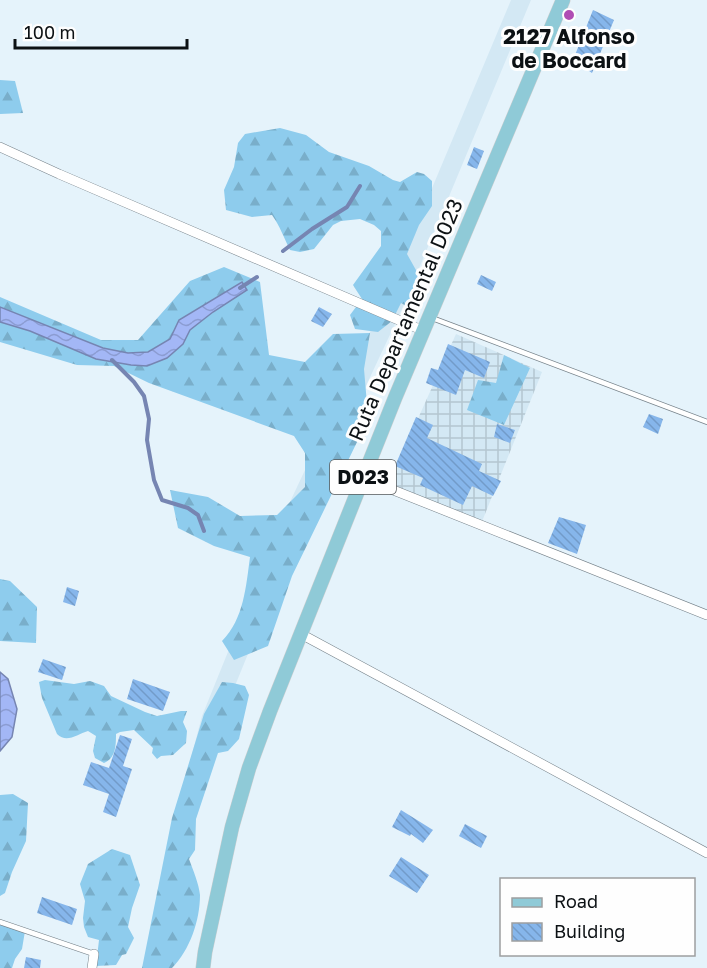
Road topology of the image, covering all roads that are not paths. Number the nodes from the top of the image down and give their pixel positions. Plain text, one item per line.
1 (562, 0) edge
2 (0, 147) edge
3 (430, 317) junction
4 (424, 331) junction
5 (707, 422) edge
6 (363, 478) junction
7 (707, 615) edge
8 (301, 634) junction
9 (707, 853) edge
10 (0, 922) edge
11 (94, 954) joint
12 (92, 968) edge
13 (203, 968) edge

1 - 3 main road, Ruta Departamental D023 / D023
2 - 4 street
3 - 4 main road, Ruta Departamental D023 / D023
3 - 5 lane
4 - 6 main road, Ruta Departamental D023 / D023
6 - 7 street
6 - 8 main road, Ruta Departamental D023 / D023
8 - 9 street
8 - 13 main road, Ruta Departamental D023 / D023
10 - 11 lane
11 - 12 street

